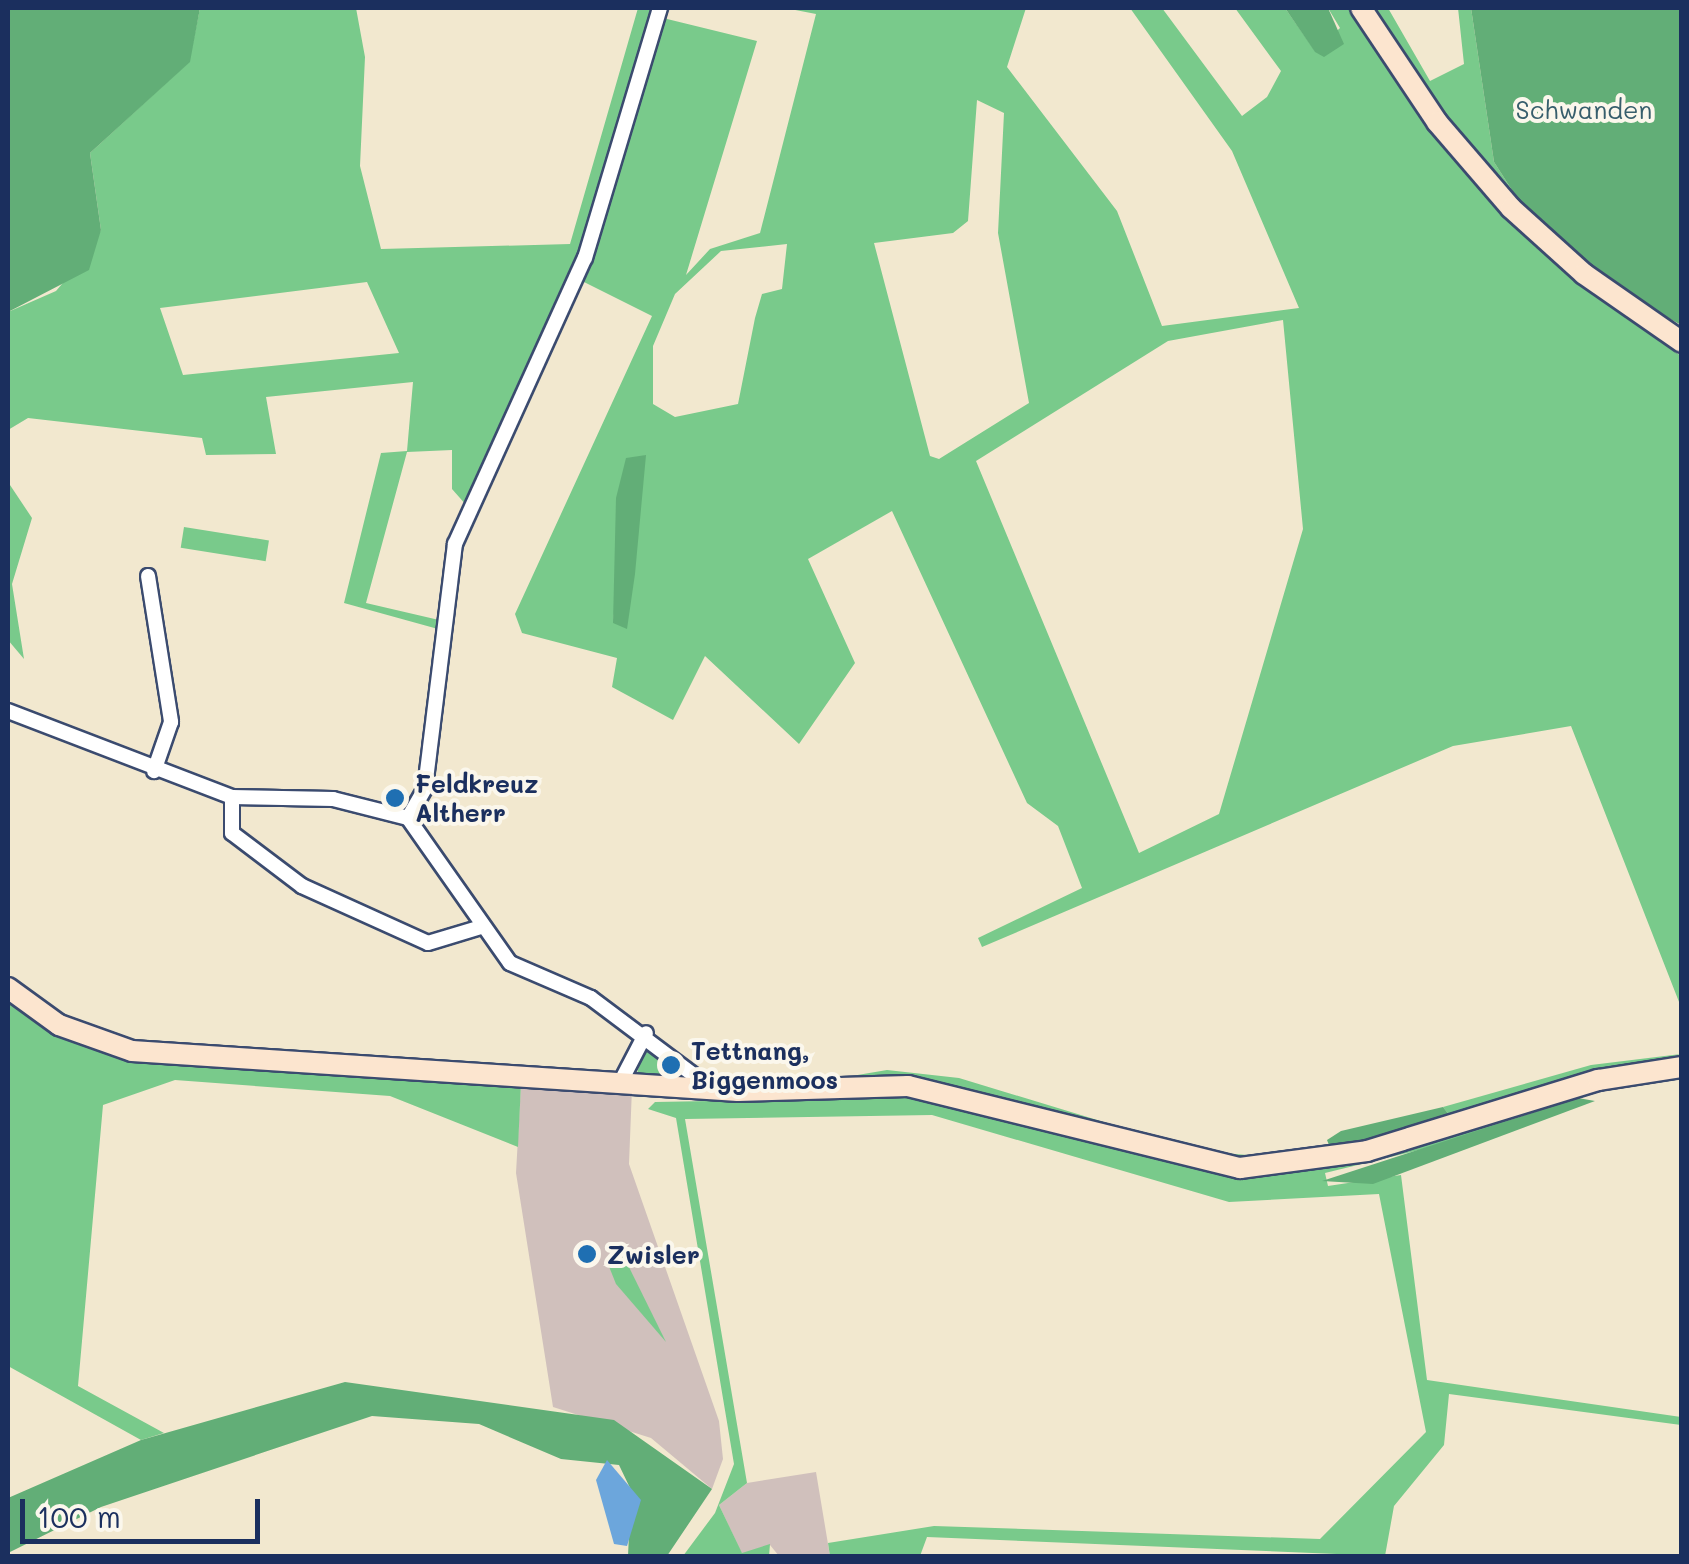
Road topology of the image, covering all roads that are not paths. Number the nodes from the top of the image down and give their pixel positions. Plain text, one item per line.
1 (660, 8) edge
2 (1361, 8) edge
3 (1682, 342) edge
4 (148, 576) dead end
5 (8, 710) edge
6 (154, 770) junction
7 (232, 797) junction
8 (408, 818) junction
9 (482, 927) junction
10 (8, 988) edge
11 (646, 1033) junction
12 (1682, 1067) edge
13 (620, 1082) junction
14 (712, 1089) junction

1 - 8 street
2 - 3 main road
4 - 6 street
5 - 6 street
6 - 7 street
7 - 8 street
7 - 9 street
8 - 9 street
9 - 11 street
10 - 13 main road
11 - 13 street
11 - 14 street
12 - 14 main road
13 - 14 main road

